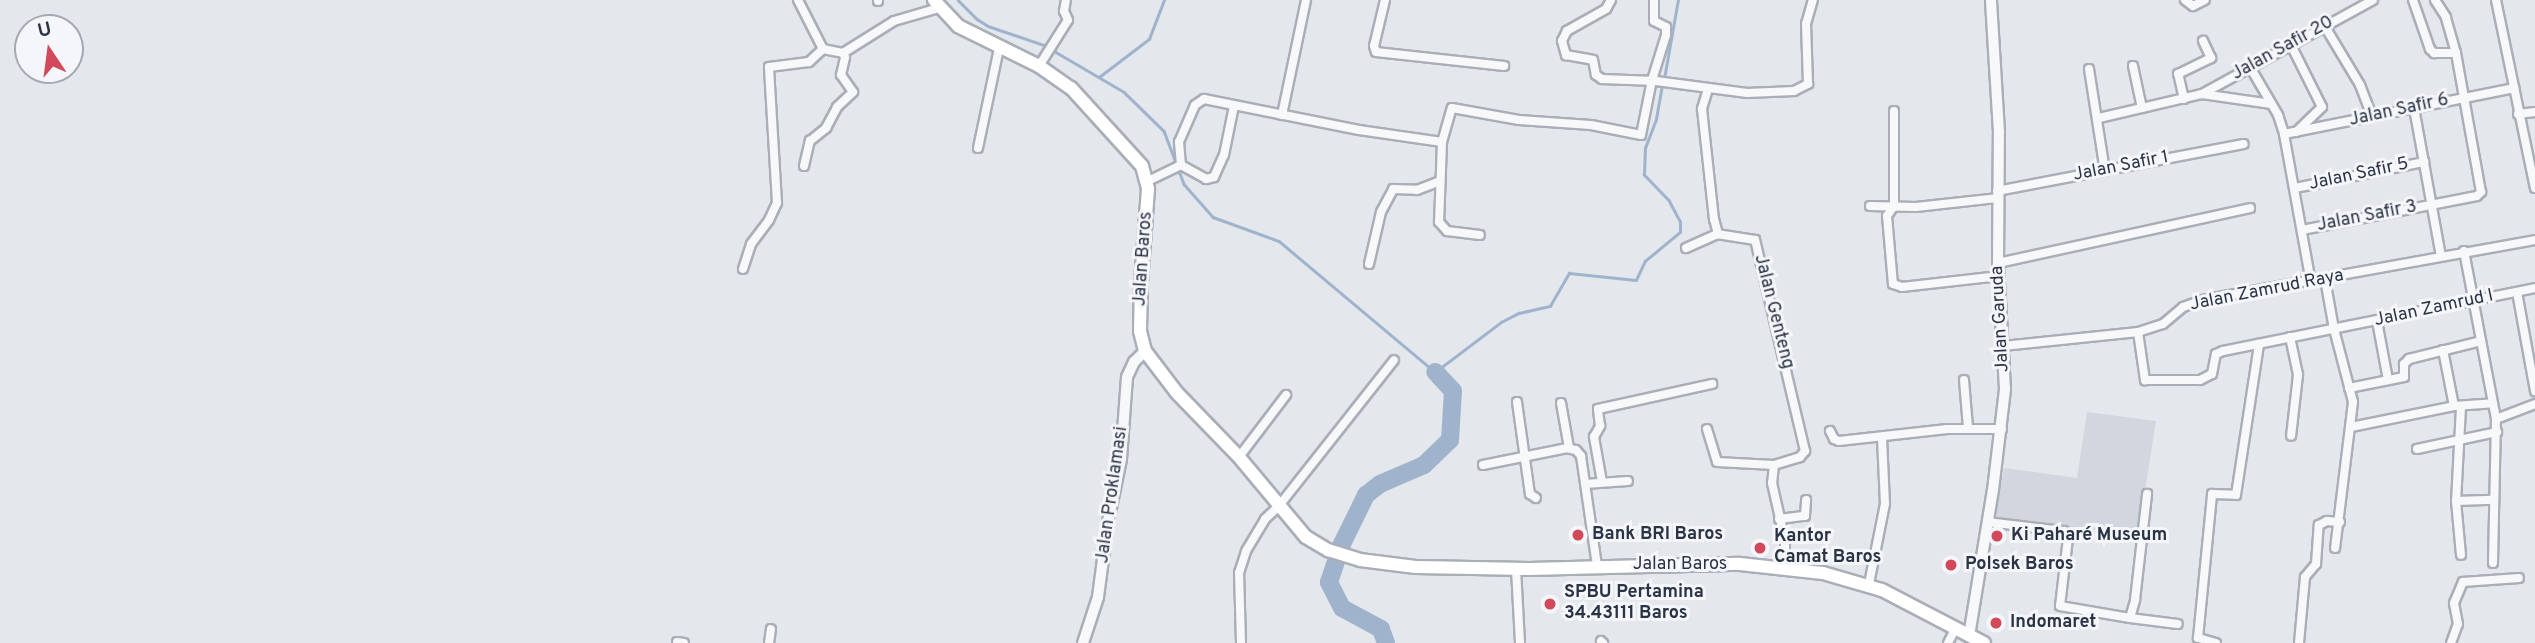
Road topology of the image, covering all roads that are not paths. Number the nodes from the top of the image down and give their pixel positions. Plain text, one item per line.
1 (798, 0) edge
2 (1066, 0) edge
3 (1306, 0) edge
4 (1385, 0) edge
5 (1611, 0) edge
6 (1654, 0) edge
7 (1813, 0) edge
8 (1991, 0) edge
9 (2185, 0) edge
10 (2205, 0) edge
11 (2373, 0) edge
12 (2413, 0) edge
13 (2435, 0) edge
14 (2496, 0) edge
15 (2362, 3) edge
16 (936, 4) edge
17 (2324, 25) junction
18 (2203, 41) dead end
19 (2291, 45) junction
20 (999, 48) junction
21 (823, 49) junction
22 (843, 53) junction
23 (2456, 53) junction
24 (1042, 61) junction
25 (1504, 66) dead end
26 (2133, 66) dead end
27 (2250, 67) junction
28 (2089, 69) dead end
29 (1659, 81) junction
30 (2514, 88) junction
31 (1708, 89) junction
32 (2202, 94) junction
33 (2464, 97) junction
34 (2184, 99) junction
35 (2271, 104) junction
36 (1234, 106) junction
37 (2142, 108) junction
38 (2414, 108) junction
39 (1894, 111) dead end
40 (2535, 111) edge
41 (2518, 114) junction
42 (1282, 115) junction
43 (2372, 117) junction
44 (2099, 118) junction
45 (2296, 132) junction
46 (2284, 134) junction
47 (1442, 142) junction
48 (2244, 144) dead end
49 (978, 148) dead end
50 (2424, 162) junction
51 (804, 166) dead end
52 (1180, 166) junction
53 (2105, 171) junction
54 (1148, 181) junction
55 (1440, 181) junction
56 (2295, 188) junction
57 (2535, 188) edge
58 (1997, 195) junction
59 (2432, 204) junction
60 (1870, 206) dead end
61 (1894, 206) junction
62 (2250, 208) dead end
63 (2302, 230) junction
64 (1480, 234) dead end
65 (1718, 234) junction
66 (2535, 240) edge
67 (1686, 248) dead end
68 (2464, 251) junction
69 (2441, 256) junction
70 (1998, 263) junction
71 (1369, 264) dead end
72 (743, 269) dead end
73 (1999, 276) junction
74 (2325, 279) junction
75 (2311, 282) junction
76 (2535, 288) edge
77 (2517, 292) junction
78 (2474, 300) junction
79 (2377, 321) junction
80 (2334, 329) junction
81 (2138, 332) junction
82 (2290, 337) junction
83 (2481, 341) junction
84 (2259, 344) junction
85 (2003, 346) junction
86 (2443, 350) junction
87 (1145, 351) junction
88 (1394, 360) dead end
89 (1964, 380) dead end
90 (2388, 380) junction
91 (1712, 384) dead end
92 (2349, 388) junction
93 (2535, 391) edge
94 (1286, 395) dead end
95 (1517, 402) dead end
96 (1561, 403) dead end
97 (2493, 403) junction
98 (2535, 404) edge
99 (2457, 407) junction
100 (2496, 419) junction
101 (2351, 427) junction
102 (1968, 428) junction
103 (1707, 429) dead end
104 (2002, 429) junction
105 (1830, 431) dead end
106 (2497, 432) junction
107 (2291, 436) dead end
108 (1882, 437) junction
109 (2460, 441) junction
110 (1569, 448) junction
111 (2417, 449) dead end
112 (1239, 457) junction
113 (1525, 457) junction
114 (1483, 465) dead end
115 (1774, 465) junction
116 (1628, 481) dead end
117 (1602, 482) junction
118 (1585, 484) junction
119 (2147, 494) dead end
120 (1536, 498) dead end
121 (1806, 500) dead end
122 (2493, 500) junction
123 (2456, 501) junction
124 (1278, 507) junction
125 (1779, 519) junction
126 (1987, 522) junction
127 (2340, 522) junction
128 (2335, 548) dead end
129 (2461, 555) dead end
130 (2493, 563) dead end
131 (1597, 566) junction
132 (1785, 567) junction
133 (1516, 569) junction
134 (2519, 578) dead end
135 (1869, 584) junction
136 (2130, 618) junction
137 (2178, 624) dead end
138 (771, 629) dead end
139 (1955, 629) junction
140 (1969, 636) junction
141 (769, 643) edge
142 (1083, 643) edge
143 (1241, 643) edge
144 (1520, 643) edge
145 (1948, 643) edge
146 (1984, 643) edge
147 (2217, 643) edge
148 (2299, 643) edge
149 (2451, 643) edge

1 - 21 street
2 - 24 street
3 - 42 street
4 - 25 street
5 - 29 street
6 - 29 street
7 - 31 street
8 - 58 street, Jalan Garuda
9 - 10 street
11 - 15 street, Jalan Safir 20
12 - 23 street
13 - 23 street
14 - 30 street
15 - 17 street, Jalan Safir 20
16 - 20 main road
16 - 22 street
17 - 19 street, Jalan Safir 20
17 - 43 street
18 - 34 street
19 - 27 street, Jalan Safir 20
19 - 45 street
20 - 24 main road
20 - 49 street
21 - 22 street
21 - 72 street
22 - 51 street
23 - 33 street
24 - 54 main road
26 - 37 street
27 - 32 street, Jalan Safir 20
27 - 35 street
28 - 44 street
29 - 31 street
29 - 47 street
30 - 33 street, Jalan Safir 6
30 - 41 street
31 - 65 street
32 - 34 street
32 - 35 street
33 - 38 street, Jalan Safir 6
33 - 59 street, Jalan Safir 3
34 - 37 street
35 - 46 street
36 - 42 street
36 - 52 street
36 - 52 street
37 - 44 street
38 - 43 street, Jalan Safir 6
38 - 50 street
39 - 61 street
40 - 41 street
41 - 57 street
42 - 47 street
43 - 45 street, Jalan Safir 6
44 - 53 street
45 - 46 street, Jalan Safir 6
46 - 56 street
47 - 55 street
48 - 53 street, Jalan Safir 1
50 - 56 street, Jalan Safir 5
50 - 59 street
52 - 54 street
53 - 58 street, Jalan Safir 1
54 - 87 main road, Jalan Baros
55 - 64 street
55 - 71 street
56 - 63 street
58 - 61 street, Jalan Safir 1
58 - 70 street, Jalan Garuda
59 - 63 street, Jalan Safir 3
59 - 69 street
60 - 61 street, Jalan Safir 1
61 - 73 street
62 - 70 street
63 - 75 street
65 - 67 street
65 - 115 street, Jalan Genteng
66 - 68 street, Jalan Zamrud Raya
68 - 69 street, Jalan Zamrud Raya
68 - 78 street
69 - 74 street, Jalan Zamrud Raya
70 - 73 street, Jalan Garuda
73 - 85 street, Jalan Garuda
74 - 75 street, Jalan Zamrud Raya
74 - 80 street
75 - 81 street, Jalan Zamrud Raya
76 - 77 street, Jalan Zamrud I
77 - 78 street, Jalan Zamrud I
77 - 93 street
78 - 79 street, Jalan Zamrud I
78 - 83 street
79 - 80 street, Jalan Zamrud I
79 - 90 street
80 - 82 street, Jalan Zamrud I
80 - 92 street
81 - 84 street, Jalan Zamrud I
81 - 85 street, Jalan Zamrud Raya
82 - 84 street, Jalan Zamrud I
82 - 107 street
83 - 86 street
83 - 97 street
84 - 147 street
85 - 104 street, Jalan Garuda
86 - 90 street
86 - 99 street
87 - 112 main road, Jalan Baros
87 - 142 street, Jalan Proklamasi
88 - 124 street
89 - 102 street
90 - 92 street
91 - 117 street
92 - 101 street
94 - 112 street
95 - 113 street
96 - 110 street
97 - 99 street
97 - 100 street
98 - 100 street
99 - 101 street
99 - 109 street
100 - 106 street
101 - 127 street
102 - 104 street
102 - 108 street
103 - 115 street
104 - 126 street, Jalan Garuda
105 - 108 street
106 - 109 street
106 - 122 street
108 - 135 street
109 - 111 street
109 - 123 street
110 - 113 street
110 - 118 street
112 - 124 main road, Jalan Baros
113 - 114 street
113 - 120 street
115 - 125 street
116 - 117 street
117 - 118 street
118 - 131 street
119 - 136 street
121 - 125 street
122 - 123 street
122 - 130 street
123 - 129 street
124 - 133 main road, Jalan Baros
124 - 143 street
125 - 132 street
126 - 136 street
126 - 140 street, Jalan Garuda
127 - 128 street
127 - 148 street
131 - 132 main road, Jalan Baros
131 - 133 main road, Jalan Baros
132 - 135 main road, Jalan Baros
133 - 144 street
134 - 149 street
135 - 139 main road, Jalan Baros
136 - 137 street
138 - 141 street
139 - 140 main road, Jalan Baros
139 - 145 street
140 - 146 main road, Jalan Baros

